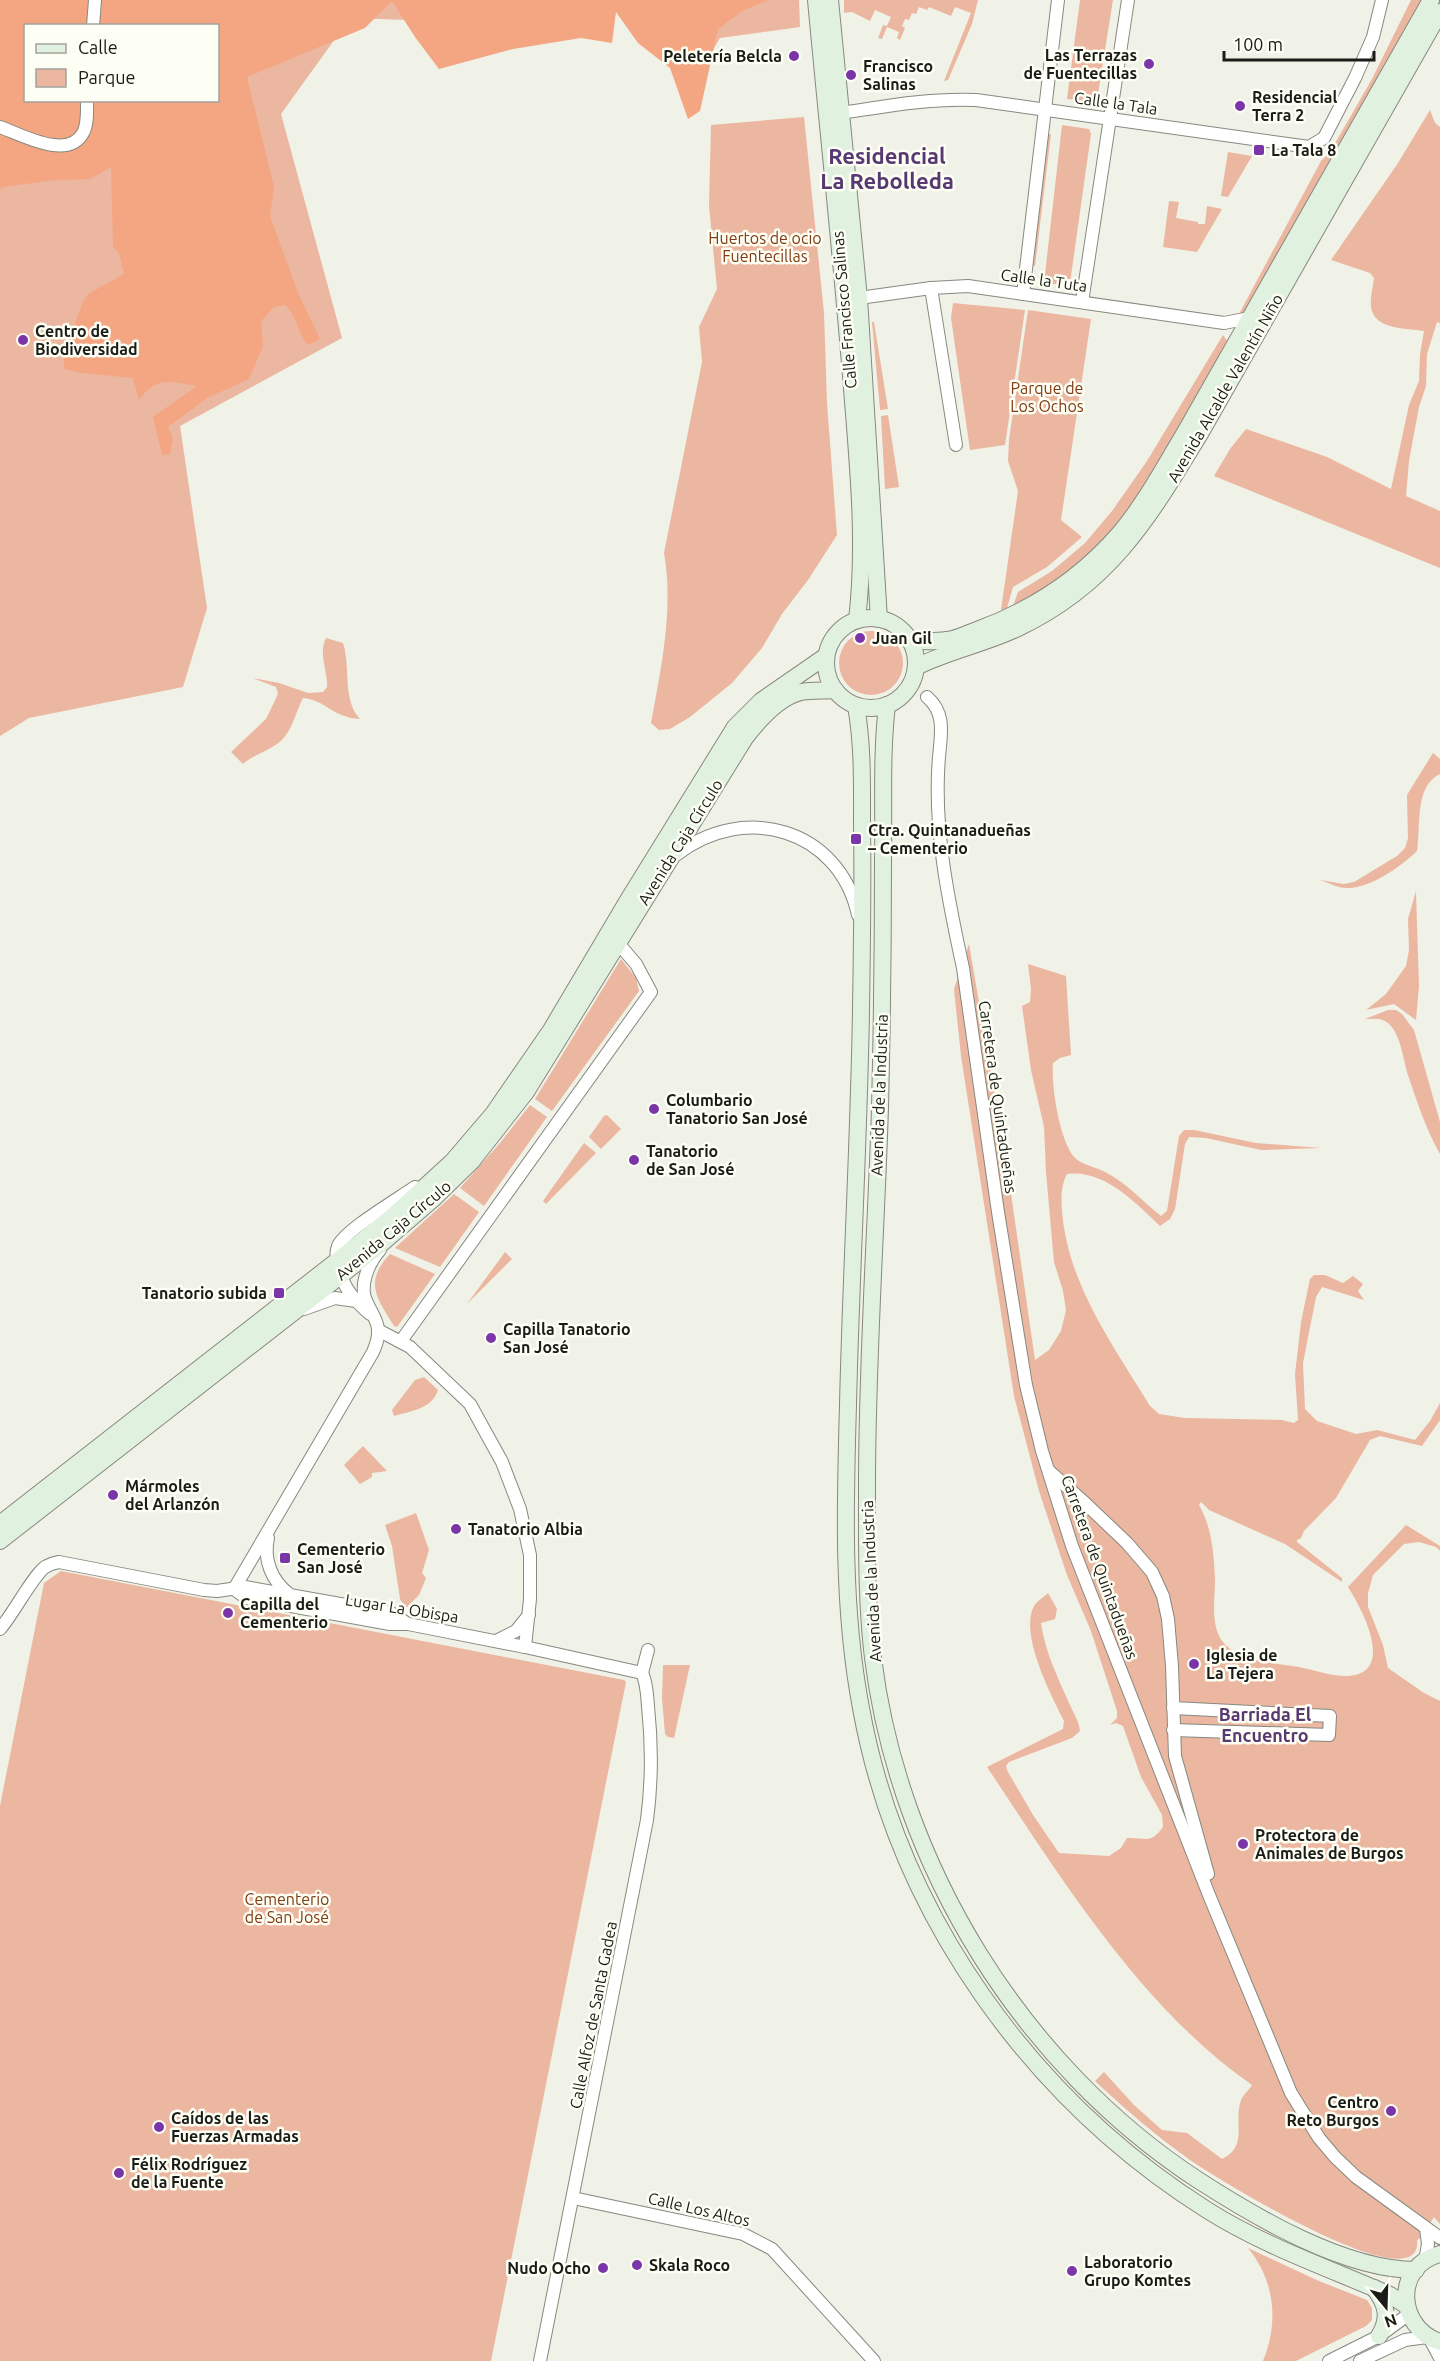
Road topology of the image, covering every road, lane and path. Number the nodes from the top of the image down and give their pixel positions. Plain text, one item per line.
1 (95, 0) edge
2 (816, 0) edge
3 (830, 0) edge
4 (1058, 0) edge
5 (1128, 0) edge
6 (1382, 0) edge
7 (1431, 0) edge
8 (1440, 12) edge
9 (93, 24) edge
10 (87, 102) edge
11 (1045, 109) junction
12 (841, 113) junction
13 (1110, 119) junction
14 (0, 127) edge
15 (931, 288) junction
16 (1023, 294) junction
17 (859, 298) junction
18 (1082, 302) junction
19 (1250, 318) junction
20 (1224, 324) junction
21 (1234, 346) junction
22 (956, 445) dead end
23 (879, 619) junction
24 (857, 620) junction
25 (910, 641) junction
26 (826, 656) junction
27 (916, 667) junction
28 (835, 690) junction
29 (927, 697) dead end
30 (887, 705) junction
31 (856, 706) junction
32 (668, 861) junction
33 (618, 944) junction
34 (861, 1023) junction
35 (417, 1214) junction
36 (334, 1268) junction
37 (360, 1298) junction
38 (289, 1316) junction
39 (378, 1330) junction
40 (401, 1341) junction
41 (1048, 1470) junction
42 (0, 1524) edge
43 (269, 1532) junction
44 (0, 1540) edge
45 (234, 1589) junction
46 (290, 1595) junction
47 (529, 1614) junction
48 (408, 1624) junction
49 (0, 1629) edge
50 (496, 1641) junction
51 (525, 1647) junction
52 (648, 1650) dead end
53 (642, 1673) junction
54 (1173, 1708) junction
55 (1173, 1730) junction
56 (1208, 1891) junction
57 (573, 2198) junction
58 (1426, 2228) junction
59 (1440, 2238) edge
60 (1427, 2262) edge
61 (1374, 2288) junction
62 (1408, 2310) junction
63 (1379, 2336) junction
64 (1432, 2339) edge
65 (1440, 2358) edge
66 (540, 2361) edge
67 (874, 2361) edge
68 (1329, 2361) edge
69 (1360, 2361) edge

1 - 9 street
2 - 24 main road, Calle Francisco Salinas
3 - 12 main road, Calle Francisco Salinas
4 - 11 street
5 - 13 street
6 - 13 street, Calle la Tala
7 - 19 main road, Avenida Alcalde Valentín Niño
8 - 27 main road, Avenida Alcalde Valentín Niño
10 - 14 street
11 - 12 street, Calle la Tala
11 - 13 street, Calle la Tala
11 - 16 street
12 - 17 main road, Calle Francisco Salinas
13 - 18 street
15 - 16 street, Calle la Tuta
15 - 17 street, Calle la Tuta
15 - 22 street
16 - 18 street, Calle la Tuta
17 - 23 main road, Calle Francisco Salinas
18 - 20 street, Calle la Tuta
19 - 20 street, Calle la Tuta
19 - 21 main road, Avenida Alcalde Valentín Niño
20 - 21 street
21 - 25 main road, Avenida Alcalde Valentín Niño
23 - 24 main road
23 - 25 main road
24 - 26 main road
25 - 27 main road
26 - 28 main road
26 - 36 main road, Avenida Caja Círculo
27 - 30 main road
28 - 31 main road
28 - 32 main road, Avenida Caja Círculo
29 - 41 street, Carretera de Quintadueñas
30 - 31 main road
30 - 60 main road, Avenida de la Industria
31 - 34 main road, Avenida de la Industria
32 - 33 main road, Avenida Caja Círculo
32 - 34 street, Avenida de la Industria
33 - 35 main road, Avenida Caja Círculo
33 - 40 street
34 - 61 main road, Avenida de la Industria
35 - 36 main road, Avenida Caja Círculo
35 - 37 street
36 - 37 street
36 - 38 main road, Avenida Caja Círculo
36 - 42 main road, Avenida Caja Círculo
37 - 38 street
37 - 39 street
38 - 44 main road, Avenida Caja Círculo
39 - 40 street
39 - 43 street
40 - 47 street
41 - 54 street
41 - 56 street, Carretera de Quintadueñas
43 - 45 street
43 - 46 street
45 - 46 street
45 - 48 street, Lugar La Obispa
45 - 49 street, Lugar La Obispa
46 - 48 street
47 - 50 street
47 - 51 street
48 - 50 street, Lugar La Obispa
50 - 51 street, Lugar La Obispa
51 - 53 street, Lugar La Obispa
52 - 53 street
53 - 57 street, Calle Alfoz de Santa Gadea
54 - 55 street
54 - 55 street
55 - 56 street
56 - 58 street, Carretera de Quintadueñas
57 - 66 street, Calle Alfoz de Santa Gadea
57 - 67 street, Calle Los Altos
58 - 59 street, Carretera de Quintadueñas
58 - 60 street
60 - 62 main road
61 - 62 main road, Avenida de la Industria
61 - 63 main road
62 - 63 street
62 - 64 main road
63 - 68 street
64 - 65 street
64 - 69 street

